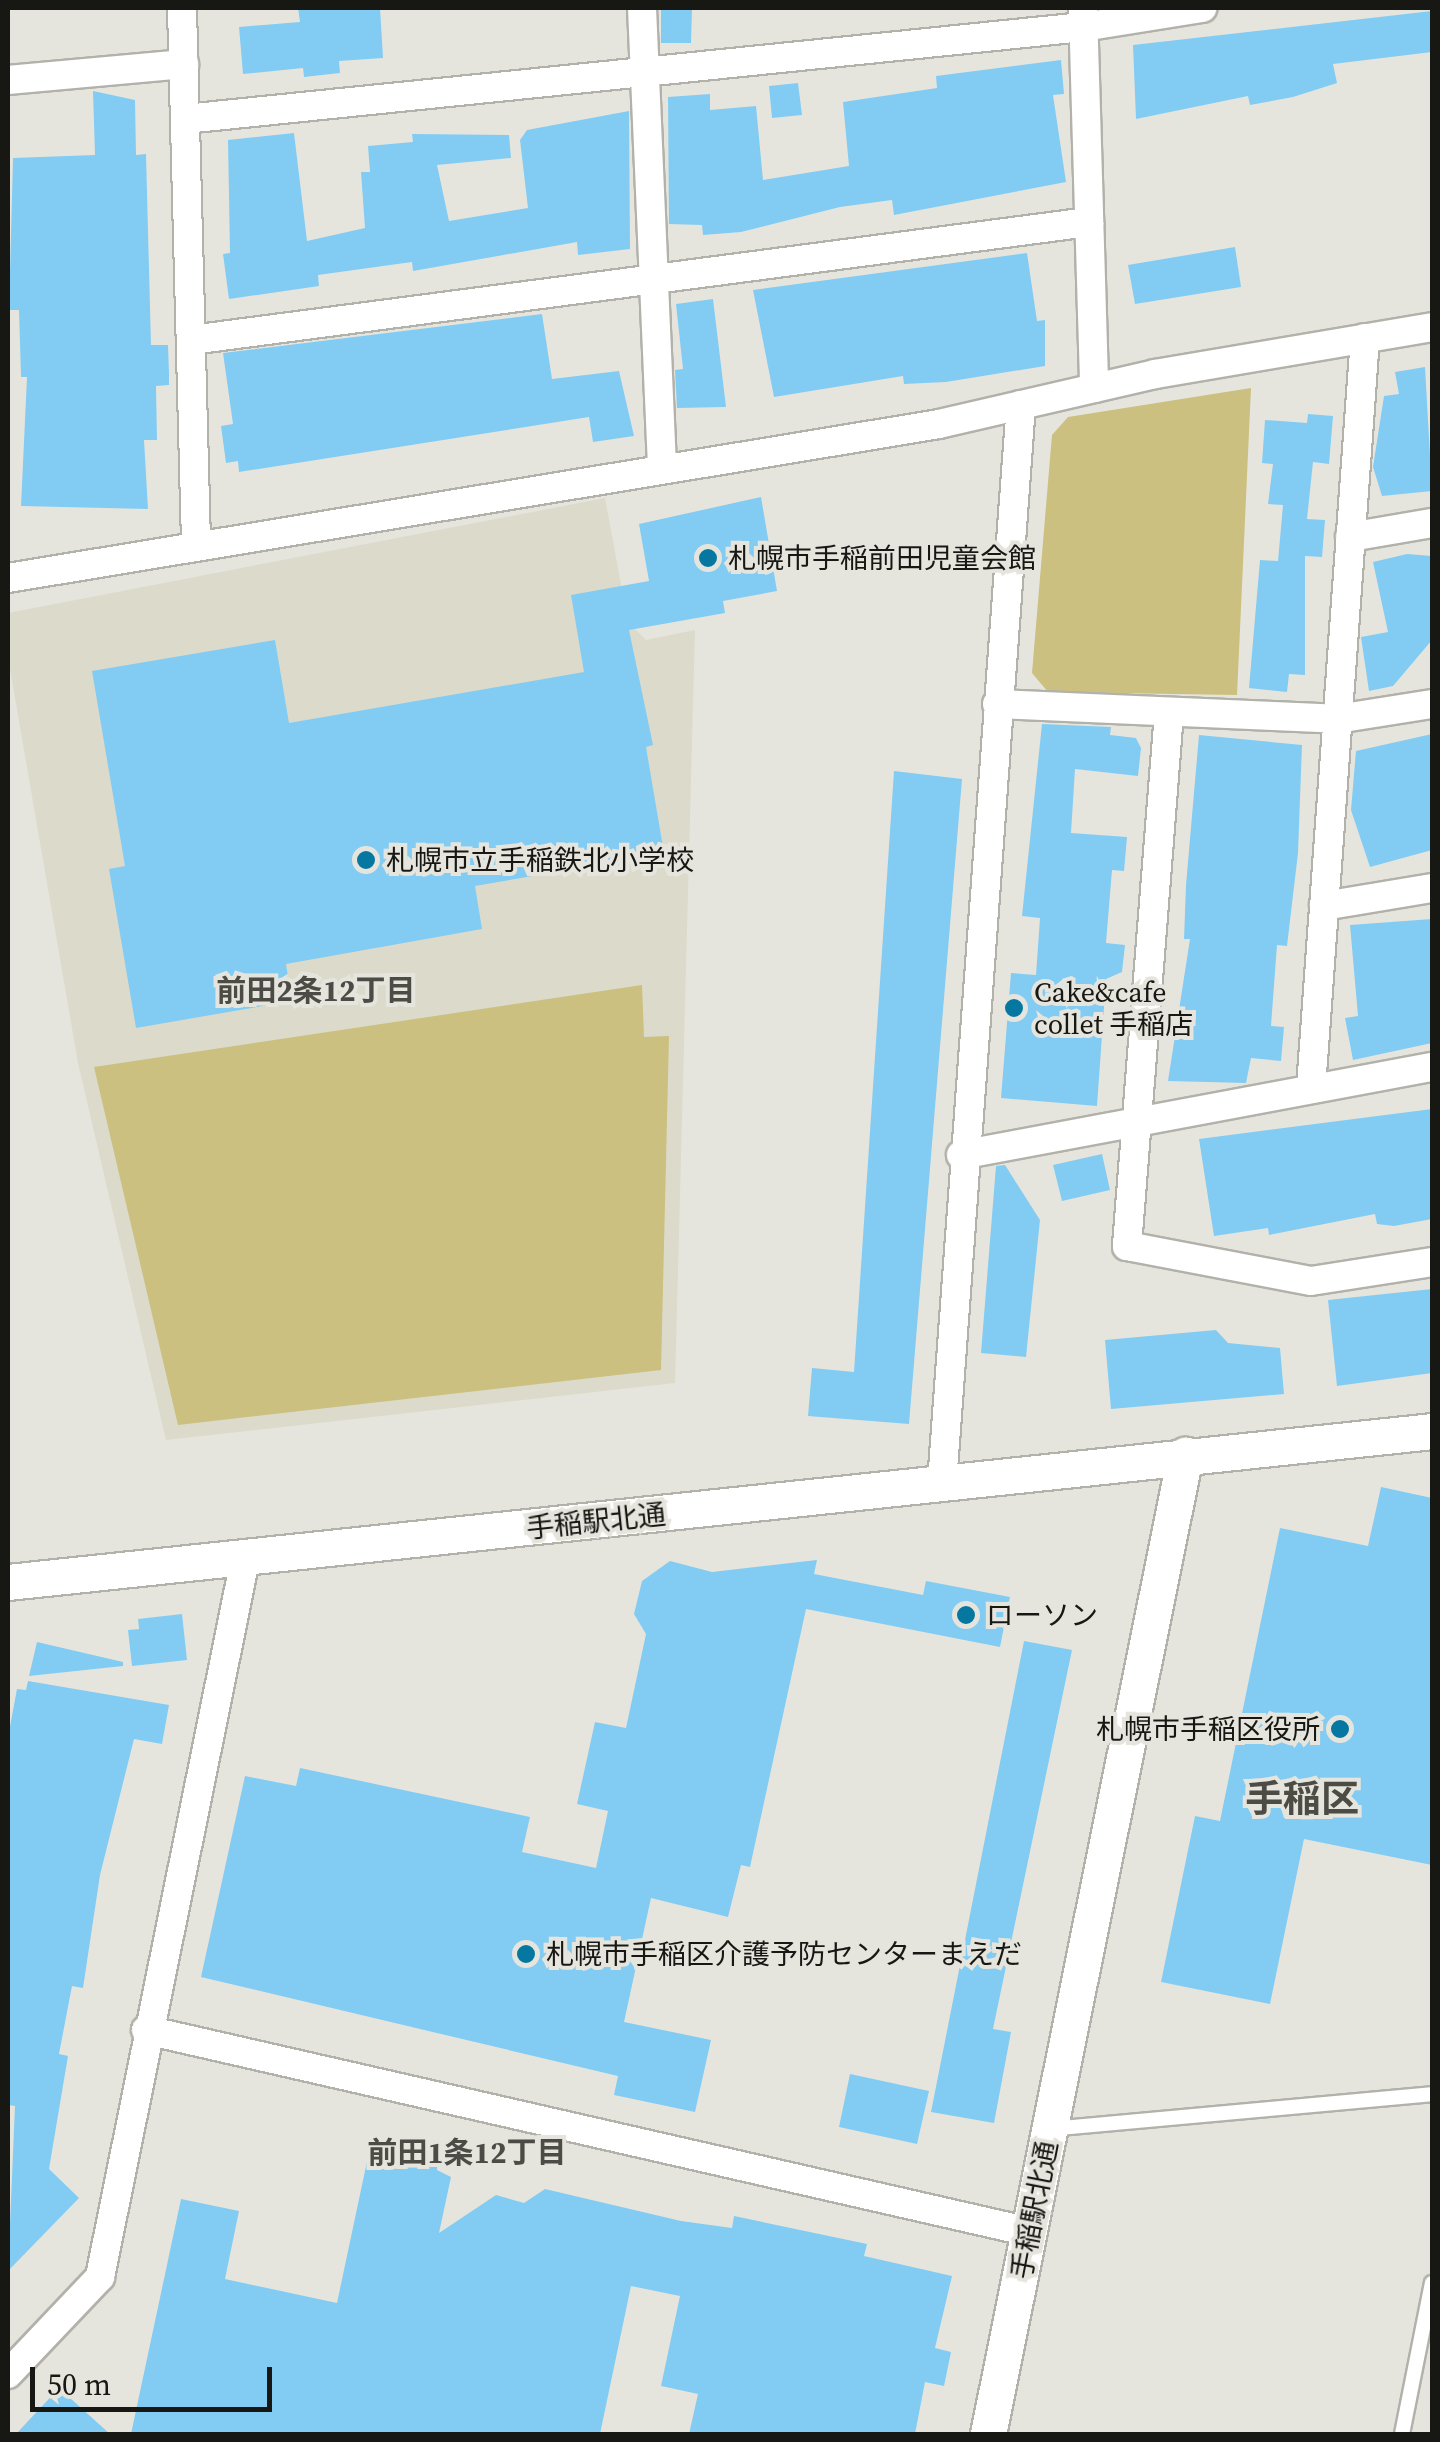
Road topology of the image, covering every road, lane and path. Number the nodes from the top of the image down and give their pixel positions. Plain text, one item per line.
1 (182, 8) edge
2 (642, 8) edge
3 (1202, 8) edge
4 (1083, 17) edge
5 (184, 64) junction
6 (644, 72) junction
7 (8, 80) edge
8 (185, 119) junction
9 (1089, 222) junction
10 (650, 280) junction
11 (1432, 327) edge
12 (1365, 338) junction
13 (190, 340) junction
14 (1094, 388) junction
15 (1021, 405) junction
16 (662, 468) junction
17 (1432, 523) edge
18 (1350, 537) junction
19 (196, 543) junction
20 (8, 578) edge
21 (997, 704) junction
22 (1432, 704) edge
23 (1168, 713) junction
24 (1337, 719) junction
25 (1432, 888) edge
26 (1324, 906) junction
27 (1432, 1067) edge
28 (1311, 1088) junction
29 (1136, 1118) junction
30 (961, 1156) junction
31 (1432, 1262) edge
32 (1432, 1431) edge
33 (1185, 1456) junction
34 (942, 1483) junction
35 (244, 1560) junction
36 (9, 1590) edge
37 (146, 2030) junction
38 (1432, 2094) edge
39 (1050, 2129) junction
40 (1030, 2232) junction
41 (1432, 2283) edge
42 (8, 2374) edge
43 (988, 2434) edge
44 (1402, 2434) edge

1 - 5 street
2 - 6 street
3 - 4 street
4 - 6 street
4 - 9 street
5 - 7 street
5 - 8 street
6 - 8 street
6 - 10 street
8 - 13 street
9 - 10 street
9 - 14 street
10 - 13 street
10 - 16 street
11 - 12 street
12 - 14 street
12 - 18 street
13 - 19 street
14 - 15 street
15 - 16 street
15 - 21 street
16 - 19 street
17 - 18 street
18 - 24 street
19 - 20 street
21 - 23 street
21 - 30 street
22 - 24 street
23 - 24 street
23 - 29 street
24 - 26 street
25 - 26 street
26 - 28 street
27 - 28 street
28 - 29 street
29 - 30 street
29 - 31 street
30 - 34 street
32 - 33 street, 手稲駅北通
33 - 34 street, 手稲駅北通
33 - 39 street, 手稲駅北通
34 - 35 street, 手稲駅北通
35 - 36 street, 手稲駅北通
35 - 37 street
37 - 40 street
37 - 42 street
38 - 39 lane
39 - 40 street, 手稲駅北通
40 - 43 street, 手稲駅北通
41 - 44 lane

